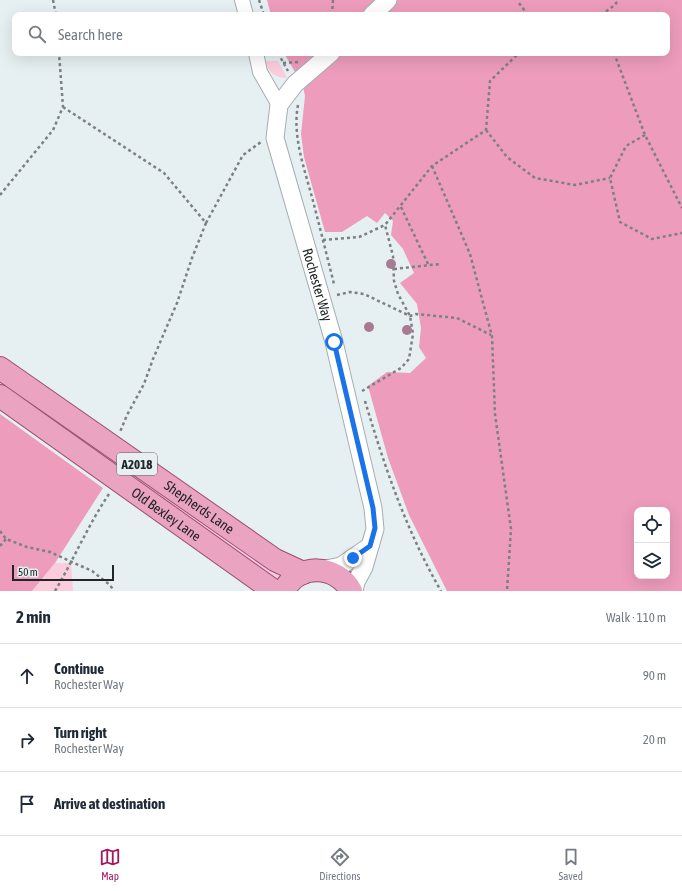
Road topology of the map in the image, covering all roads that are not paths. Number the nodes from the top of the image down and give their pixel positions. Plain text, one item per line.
1 (242, 0) edge
2 (388, 0) edge
3 (245, 12) edge
4 (375, 12) edge
5 (257, 56) edge
6 (328, 56) edge
7 (279, 105) junction
8 (0, 368) edge
9 (0, 396) edge
10 (370, 546) junction
11 (312, 571) junction
12 (274, 591) edge
13 (284, 591) edge
14 (353, 591) edge

1 - 3 street
2 - 4 street
5 - 7 street
6 - 7 street
7 - 10 street, Rochester Way
8 - 11 main road, Shepherds Lane / A2018
9 - 12 main road, Old Bexley Lane / A2018
10 - 11 street
10 - 14 street, Rochester Way
11 - 13 main road
11 - 14 main road, Shepherds Lane / A2018

